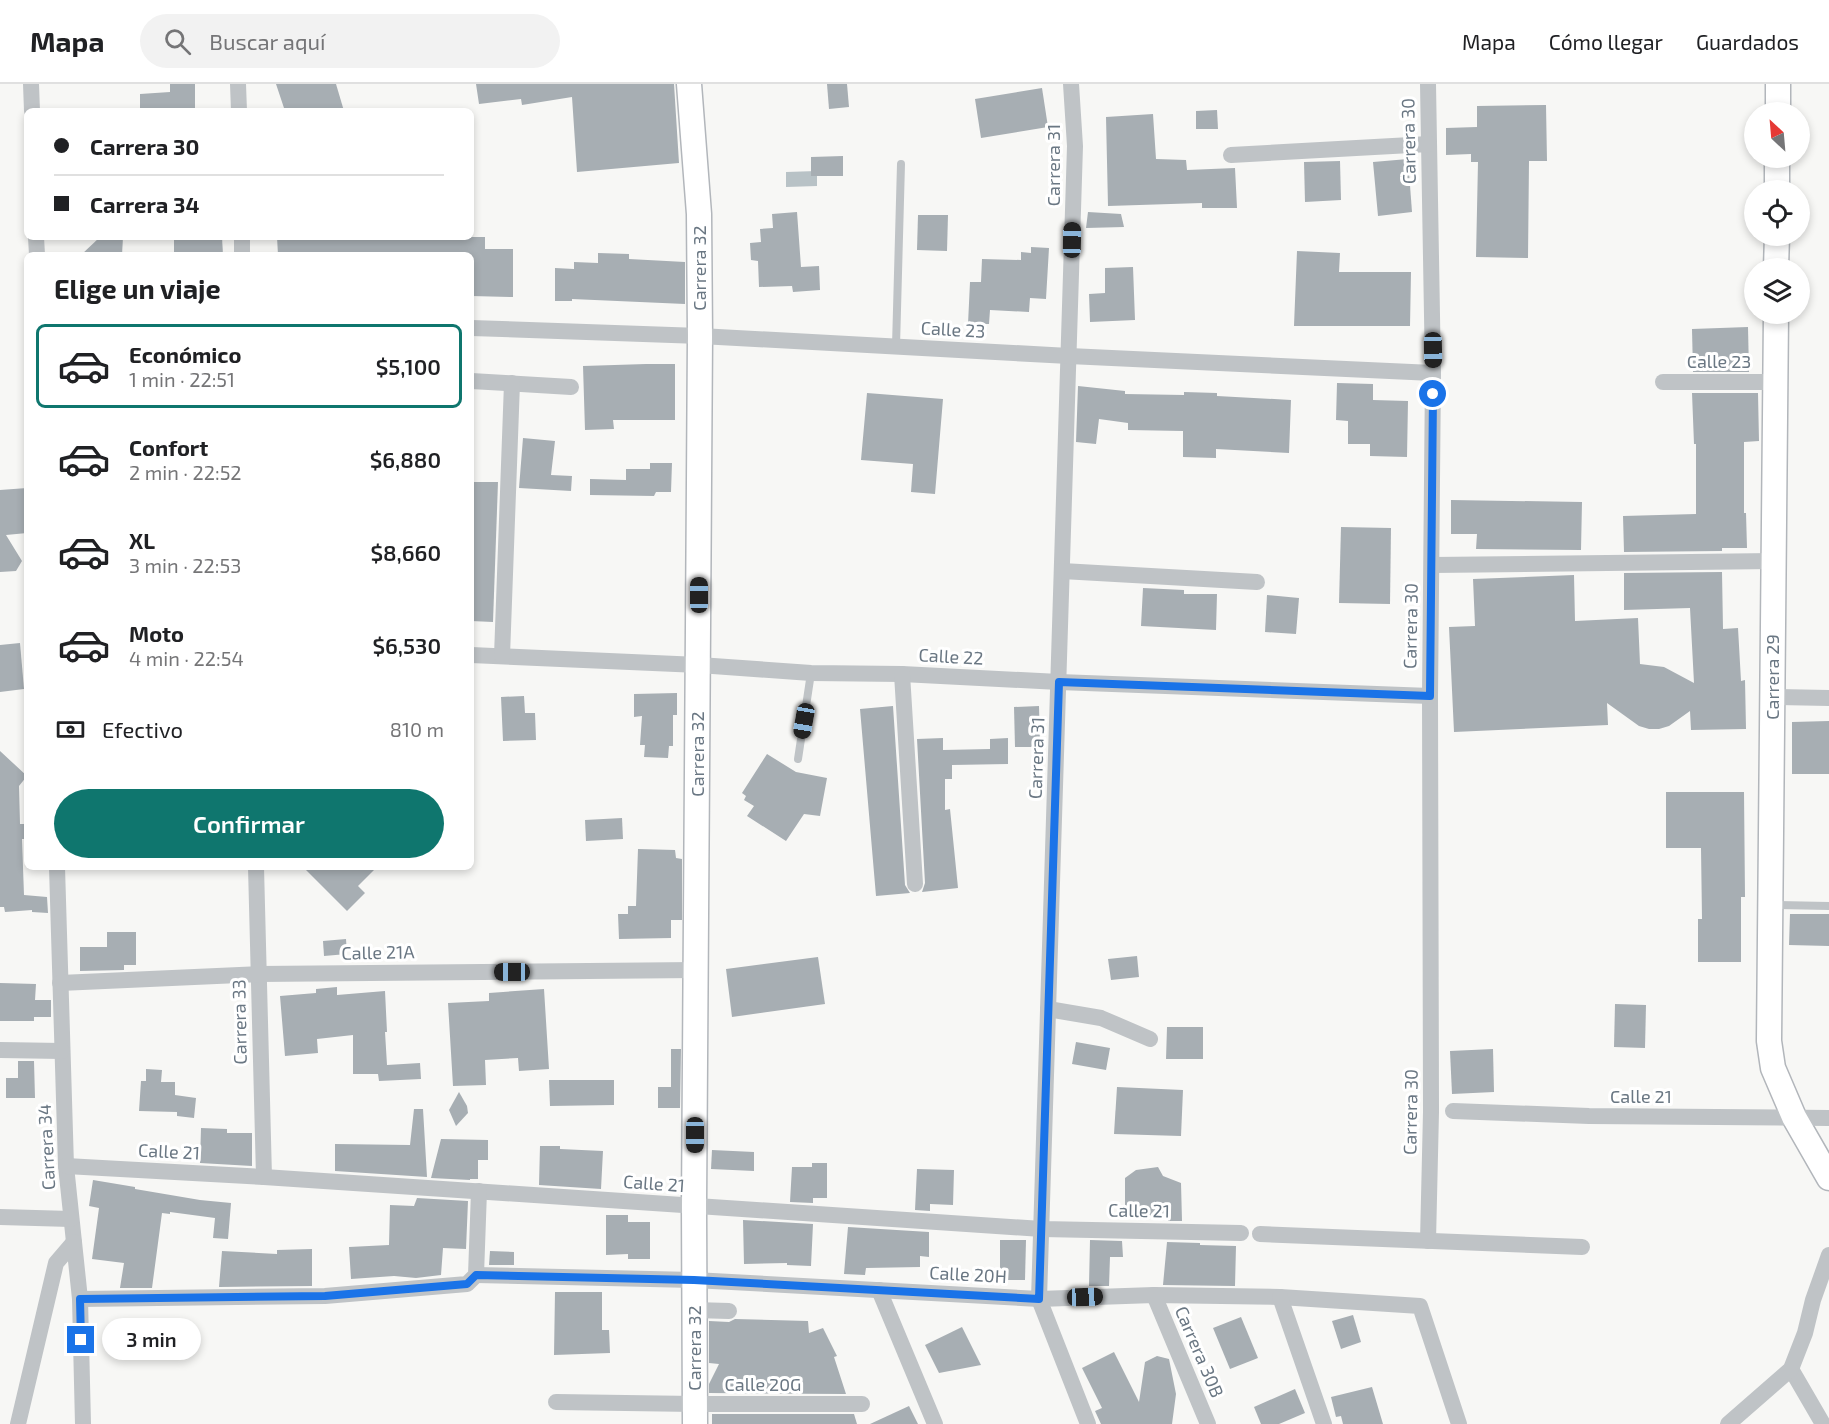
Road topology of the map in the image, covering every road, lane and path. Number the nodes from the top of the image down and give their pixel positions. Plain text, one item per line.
1 (31, 84) edge
2 (238, 84) edge
3 (689, 84) edge
4 (1071, 84) edge
5 (1428, 84) edge
6 (1778, 84) edge
7 (1778, 102) edge
8 (32, 108) edge
9 (239, 108) edge
10 (1429, 144) junction
11 (1231, 155) dead end
12 (901, 164) dead end
13 (1776, 324) edge
14 (474, 328) edge
15 (700, 336) junction
16 (896, 346) junction
17 (1069, 356) junction
18 (1433, 373) junction
19 (474, 381) edge
20 (1663, 382) dead end
21 (1775, 382) junction
22 (512, 383) junction
23 (571, 387) dead end
24 (1774, 561) junction
25 (1432, 565) junction
26 (1062, 571) junction
27 (1257, 582) dead end
28 (474, 655) edge
29 (502, 656) junction
30 (699, 665) junction
31 (812, 673) junction
32 (902, 674) junction
33 (1059, 682) junction
34 (1430, 696) junction
35 (1773, 697) junction
36 (1829, 698) edge
37 (798, 759) dead end
38 (57, 870) edge
39 (256, 870) edge
40 (915, 884) dead end
41 (1770, 905) junction
42 (1829, 906) edge
43 (696, 970) junction
44 (259, 974) junction
45 (60, 983) junction
46 (1048, 1009) junction
47 (1150, 1039) dead end
48 (0, 1050) edge
49 (62, 1051) junction
50 (1453, 1111) dead end
51 (1794, 1117) junction
52 (1829, 1118) edge
53 (66, 1166) junction
54 (264, 1177) junction
55 (1829, 1178) edge
56 (480, 1191) junction
57 (694, 1206) junction
58 (0, 1217) edge
59 (71, 1219) junction
60 (1042, 1228) junction
61 (1240, 1233) dead end
62 (1260, 1234) dead end
63 (1428, 1241) junction
64 (74, 1242) junction
65 (1582, 1247) dead end
66 (1829, 1255) edge
67 (476, 1275) junction
68 (694, 1280) junction
69 (879, 1290) junction
70 (1154, 1295) junction
71 (1280, 1297) junction
72 (80, 1299) junction
73 (1039, 1299) junction
74 (694, 1310) junction
75 (729, 1311) dead end
76 (1791, 1368) junction
77 (556, 1402) dead end
78 (862, 1404) dead end
79 (695, 1414) edge
80 (18, 1424) edge
81 (83, 1424) edge
82 (935, 1424) edge
83 (1088, 1424) edge
84 (1208, 1424) edge
85 (1324, 1424) edge
86 (1459, 1424) edge
87 (1728, 1424) edge
88 (1823, 1424) edge

1 - 8 street
2 - 9 street
3 - 15 street, Carrera 32
4 - 17 street, Carrera 31
5 - 10 street, Carrera 30
6 - 7 street
10 - 11 street
10 - 18 street, Carrera 30
12 - 16 lane
13 - 21 street, Carrera 29
14 - 15 street, Calle 23
15 - 16 street, Calle 23
15 - 30 street, Carrera 32
16 - 17 street, Calle 23
17 - 18 street, Calle 23
17 - 26 street, Carrera 31
18 - 25 street, Carrera 30
19 - 22 street
20 - 21 street, Calle 23
21 - 24 street, Carrera 29
22 - 23 street
22 - 29 street
24 - 25 street
24 - 35 street, Carrera 29
25 - 34 street, Carrera 30
26 - 27 street
26 - 33 street, Carrera 31
28 - 29 street, Calle 22
29 - 30 street, Calle 22
30 - 31 street, Calle 22
30 - 43 street, Carrera 32
31 - 32 street, Calle 22
31 - 37 lane
32 - 33 street, Calle 22
32 - 40 street
33 - 34 street, Calle 22
33 - 46 street, Carrera 31
34 - 63 street, Carrera 30
35 - 36 street
35 - 41 street, Carrera 29
38 - 45 street, Carrera 34
39 - 44 street, Carrera 33
41 - 42 lane
41 - 51 street, Carrera 29
43 - 44 street, Calle 21A
43 - 57 street, Carrera 32
44 - 45 street, Calle 21A
44 - 54 street, Carrera 33
45 - 49 street, Carrera 34
46 - 47 street
46 - 60 street, Carrera 31
48 - 49 street
49 - 53 street, Carrera 34
50 - 51 street, Calle 21
51 - 52 street, Calle 21
51 - 55 street, Carrera 29
53 - 54 street, Calle 21
53 - 59 street, Carrera 34
54 - 56 street, Calle 21
56 - 57 street, Calle 21
56 - 67 street
57 - 60 street, Calle 21
57 - 68 street, Carrera 32
58 - 59 street
59 - 64 street, Carrera 34
60 - 61 street, Calle 21
60 - 73 street, Carrera 31
62 - 63 street
63 - 65 street
64 - 72 street, Carrera 34
64 - 80 street
66 - 76 street
67 - 68 street, Calle 20H
67 - 72 street
68 - 69 street, Calle 20H
68 - 74 street, Carrera 32
69 - 73 street, Calle 20H
69 - 82 street
70 - 71 street, Calle 20H
70 - 73 street, Calle 20H
70 - 84 street, Carrera 30B
71 - 85 street
71 - 86 street, Calle 20H
72 - 81 street, Carrera 34
73 - 83 street, Carrera 31
74 - 75 street
74 - 79 street, Carrera 32
76 - 87 street
76 - 88 street
77 - 79 street, Calle 20G
78 - 79 street, Calle 20G

